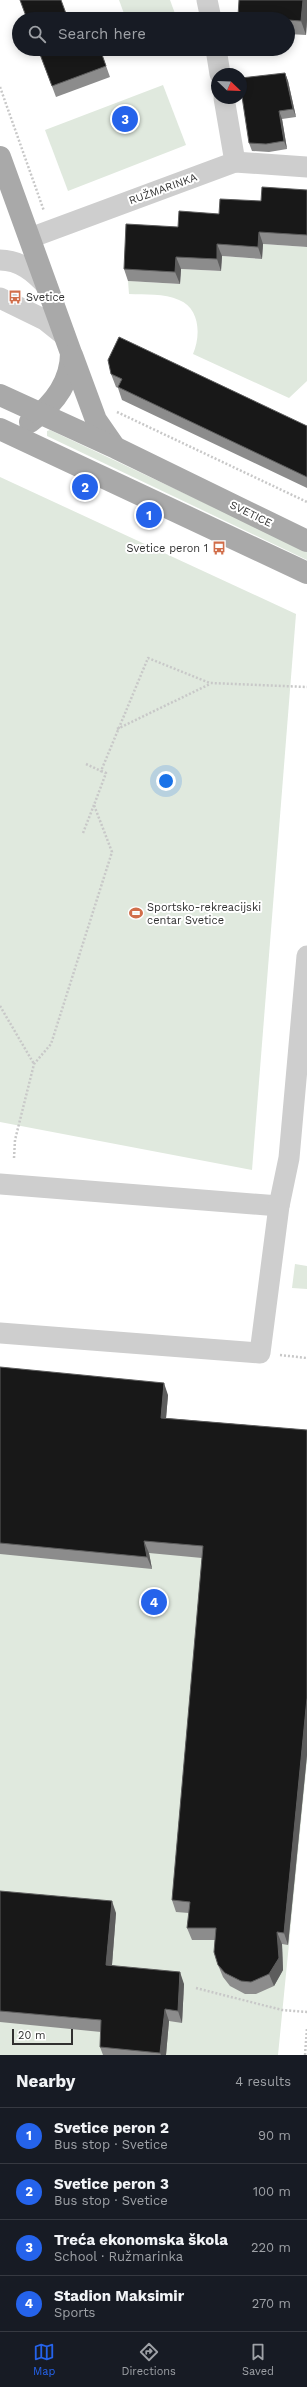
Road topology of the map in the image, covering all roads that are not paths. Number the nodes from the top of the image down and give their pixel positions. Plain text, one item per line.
1 (207, 0) edge
2 (209, 12) edge
3 (217, 56) edge
4 (219, 68) edge
5 (225, 104) edge
6 (0, 157) edge
7 (235, 162) junction
8 (307, 167) edge
9 (30, 238) junction
10 (0, 260) edge
11 (47, 286) junction
12 (0, 298) edge
13 (68, 345) junction
14 (0, 395) edge
15 (42, 414) junction
16 (2, 427) edge
17 (116, 448) junction
18 (307, 541) edge
19 (307, 573) edge
20 (307, 956) edge
21 (0, 1184) edge
22 (279, 1206) junction
23 (0, 1333) edge

1 - 2 street
3 - 4 street
5 - 7 street
6 - 9 main road
7 - 8 street
7 - 9 street, RUŽMARINKA
9 - 11 main road
10 - 11 street
11 - 13 main road
12 - 13 street
13 - 15 main road
13 - 17 main road
14 - 15 main road, SVETICE
15 - 16 main road
15 - 17 main road, SVETICE
16 - 19 main road
17 - 18 main road, SVETICE
20 - 22 street
21 - 22 street
22 - 23 street

